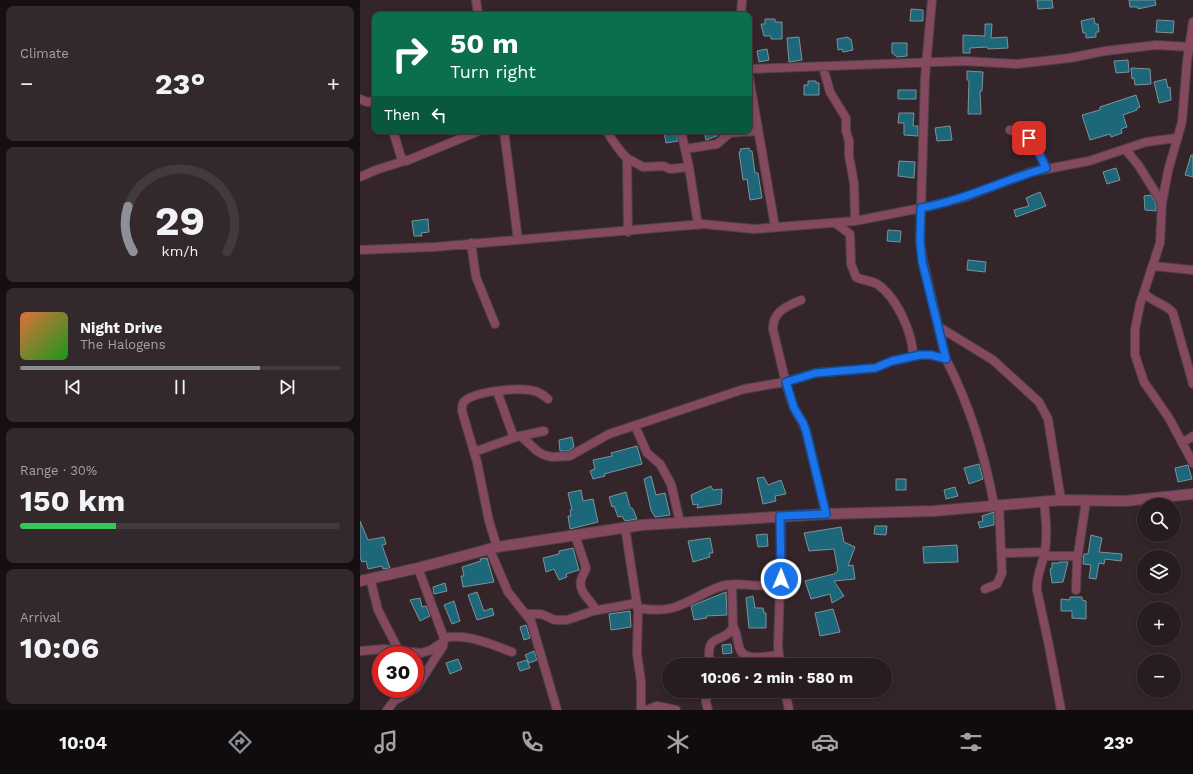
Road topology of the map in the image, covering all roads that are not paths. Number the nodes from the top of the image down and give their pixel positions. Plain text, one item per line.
1 (476, 0) edge
2 (742, 0) edge
3 (932, 0) edge
4 (478, 12) edge
5 (741, 12) edge
6 (1193, 22) edge
7 (1190, 47) junction
8 (926, 64) junction
9 (823, 67) junction
10 (759, 68) junction
11 (752, 69) edge
12 (752, 77) edge
13 (1193, 81) edge
14 (1185, 91) junction
15 (752, 95) edge
16 (360, 99) edge
17 (372, 101) edge
18 (1010, 130) dead end
19 (752, 131) edge
20 (757, 131) junction
21 (394, 134) edge
22 (472, 134) edge
23 (504, 134) edge
24 (608, 134) edge
25 (682, 134) edge
26 (729, 134) edge
27 (1177, 138) junction
28 (685, 150) junction
29 (1126, 150) junction
30 (627, 158) junction
31 (404, 161) junction
32 (689, 167) junction
33 (1046, 168) junction
34 (360, 177) edge
35 (1162, 203) junction
36 (921, 208) junction
37 (855, 221) junction
38 (835, 223) junction
39 (698, 225) junction
40 (775, 227) junction
41 (628, 232) junction
42 (518, 240) junction
43 (472, 243) junction
44 (360, 250) edge
45 (1153, 266) junction
46 (1193, 270) edge
47 (1144, 293) junction
48 (801, 300) dead end
49 (495, 324) dead end
50 (940, 327) junction
51 (913, 356) junction
52 (946, 359) junction
53 (786, 382) junction
54 (1193, 384) edge
55 (497, 391) junction
56 (548, 399) dead end
57 (635, 426) junction
58 (544, 431) dead end
59 (1193, 436) edge
60 (517, 437) junction
61 (1182, 443) junction
62 (474, 452) junction
63 (1193, 463) edge
64 (1193, 494) edge
65 (1061, 500) junction
66 (1086, 501) junction
67 (1044, 502) junction
68 (996, 504) junction
69 (826, 514) junction
70 (780, 516) junction
71 (680, 522) junction
72 (625, 527) junction
73 (574, 535) junction
74 (493, 548) junction
75 (1001, 552) junction
76 (1044, 554) junction
77 (1078, 556) junction
78 (418, 568) junction
79 (370, 578) junction
80 (781, 579) junction
81 (360, 581) edge
82 (732, 585) junction
83 (985, 589) dead end
84 (1076, 590) dead end
85 (638, 606) junction
86 (596, 610) junction
87 (527, 614) junction
88 (733, 626) junction
89 (444, 640) junction
90 (396, 646) edge
91 (372, 650) edge
92 (360, 651) edge
93 (424, 652) edge
94 (512, 652) dead end
95 (778, 655) junction
96 (709, 658) edge
97 (779, 658) edge
98 (706, 698) edge
99 (786, 698) edge
100 (387, 710) edge
101 (557, 710) edge
102 (641, 710) edge
103 (647, 710) edge
104 (676, 710) edge
105 (708, 710) edge
106 (789, 710) edge
107 (1061, 710) edge

1 - 4 street
2 - 5 street
3 - 8 street
6 - 7 street
7 - 8 street
7 - 14 street
8 - 9 street
8 - 36 street
9 - 10 street
9 - 37 street
10 - 11 street
10 - 12 street
13 - 14 street
14 - 27 street
15 - 20 street
16 - 17 street
18 - 33 street
19 - 20 street
20 - 40 street
21 - 31 street
22 - 31 street
23 - 42 street
24 - 30 street
25 - 28 street
26 - 28 street
27 - 29 street
27 - 35 street
28 - 32 street
29 - 33 street
29 - 35 street
30 - 32 street
30 - 41 street
31 - 34 street
32 - 39 street
33 - 36 street
35 - 45 street
36 - 37 street
36 - 50 street
37 - 38 street
38 - 40 street
38 - 51 street
39 - 40 street
39 - 41 street
41 - 42 street
42 - 43 street
43 - 44 street
43 - 49 street
45 - 46 street
45 - 47 street
47 - 54 street
47 - 61 street
48 - 53 street
50 - 52 street
50 - 65 street
51 - 52 street
51 - 53 street
52 - 68 street
53 - 57 street
53 - 69 street
55 - 56 street
55 - 60 street
55 - 62 street
57 - 60 street
57 - 71 street
58 - 60 street
59 - 61 street
60 - 62 street
61 - 63 street
62 - 74 street
64 - 66 street
65 - 66 street
65 - 67 street
66 - 77 street
67 - 68 street
67 - 76 street
68 - 69 street
68 - 75 street
69 - 70 street
70 - 71 street
70 - 80 street
71 - 72 street
72 - 73 street
72 - 85 street
73 - 74 street
73 - 86 street
74 - 78 street
74 - 87 street
75 - 76 street
75 - 83 street
76 - 77 street
76 - 107 street
77 - 84 street
78 - 79 street
78 - 89 street
79 - 81 street
79 - 90 street
80 - 82 street
80 - 95 street
82 - 85 street
82 - 88 street
85 - 86 street
85 - 102 street
86 - 87 street
87 - 101 street
88 - 95 street
88 - 96 street
89 - 93 street
89 - 94 street
89 - 100 street
91 - 92 street
95 - 97 street
98 - 105 street
99 - 106 street
103 - 104 street

